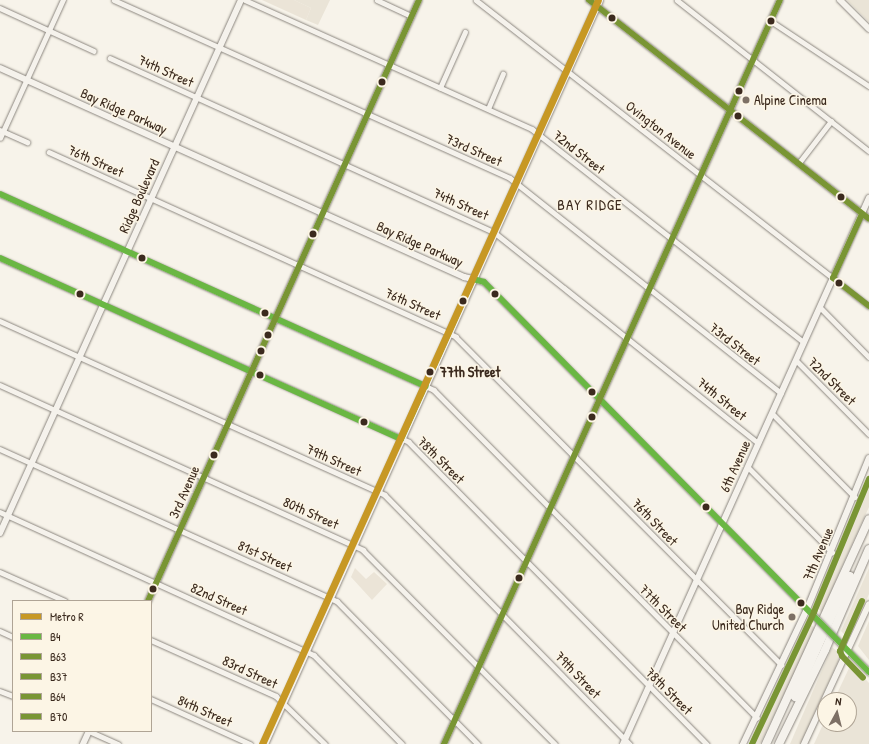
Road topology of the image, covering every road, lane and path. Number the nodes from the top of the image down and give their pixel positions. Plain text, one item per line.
1 (63, 0) edge
2 (114, 0) edge
3 (241, 0) edge
4 (245, 0) edge
5 (377, 0) edge
6 (419, 0) edge
7 (476, 0) edge
8 (589, 0) edge
9 (677, 0) edge
10 (840, 0) edge
11 (779, 1) edge
12 (598, 3) edge
13 (0, 8) edge
14 (412, 16) junction
15 (771, 20) junction
16 (869, 29) edge
17 (49, 30) junction
18 (465, 32) dead end
19 (219, 48) junction
20 (94, 50) dead end
21 (110, 58) dead end
22 (753, 60) junction
23 (390, 65) junction
24 (0, 68) edge
25 (568, 70) junction
26 (503, 74) dead end
27 (26, 80) junction
28 (869, 86) edge
29 (440, 88) junction
30 (197, 97) junction
31 (488, 109) junction
32 (730, 111) junction
33 (367, 114) junction
34 (831, 121) junction
35 (2, 131) edge
36 (539, 134) junction
37 (0, 138) edge
38 (27, 142) dead end
39 (174, 147) junction
40 (869, 151) edge
41 (49, 152) dead end
42 (345, 164) junction
43 (798, 164) junction
44 (701, 175) junction
45 (516, 184) junction
46 (0, 194) edge
47 (152, 198) junction
48 (869, 198) edge
49 (322, 214) junction
50 (862, 214) junction
51 (869, 219) edge
52 (494, 232) junction
53 (672, 240) junction
54 (127, 251) junction
55 (0, 258) edge
56 (299, 265) junction
57 (833, 278) junction
58 (473, 279) junction
59 (649, 290) junction
60 (103, 304) junction
61 (869, 306) edge
62 (820, 307) junction
63 (275, 318) junction
64 (0, 321) edge
65 (449, 332) junction
66 (628, 338) junction
67 (804, 342) junction
68 (80, 357) junction
69 (869, 357) edge
70 (796, 360) junction
71 (252, 371) junction
72 (0, 385) edge
73 (426, 386) junction
74 (781, 393) junction
75 (600, 399) junction
76 (56, 410) junction
77 (772, 413) junction
78 (228, 424) junction
79 (869, 434) edge
80 (401, 439) junction
81 (758, 443) junction
82 (0, 449) edge
83 (575, 455) junction
84 (869, 458) edge
85 (32, 463) junction
86 (748, 467) junction
87 (204, 477) junction
88 (378, 491) junction
89 (855, 497) junction
90 (550, 509) junction
91 (0, 512) edge
92 (8, 516) junction
93 (869, 519) edge
94 (722, 523) junction
95 (180, 530) junction
96 (0, 533) edge
97 (869, 533) edge
98 (353, 544) junction
99 (869, 549) edge
100 (832, 552) junction
101 (869, 558) edge
102 (527, 561) junction
103 (0, 572) edge
104 (696, 580) junction
105 (156, 583) junction
106 (853, 589) junction
107 (330, 598) junction
108 (63, 600) edge
109 (148, 600) edge
110 (869, 604) edge
111 (807, 609) junction
112 (503, 615) junction
113 (0, 631) edge
114 (673, 633) junction
115 (12, 637) edge
116 (152, 640) edge
117 (306, 651) junction
118 (848, 651) junction
119 (782, 666) junction
120 (479, 667) junction
121 (869, 672) edge
122 (649, 686) junction
123 (0, 691) edge
124 (12, 696) edge
125 (152, 699) edge
126 (283, 702) junction
127 (798, 708) junction
128 (758, 718) junction
129 (455, 721) junction
130 (89, 732) edge
131 (91, 732) edge
132 (624, 742) edge
133 (768, 743) edge
134 (83, 744) edge
135 (118, 744) edge
136 (250, 744) edge
137 (264, 744) edge
138 (325, 744) edge
139 (402, 744) edge
140 (444, 744) edge
141 (478, 744) edge
142 (555, 744) edge
143 (630, 744) edge
144 (707, 744) edge
145 (743, 744) edge
146 (780, 744) edge
147 (786, 744) edge
148 (804, 744) edge

1 - 17 street
2 - 19 street, 73rd Street
3 - 19 street, Ridge Boulevard
4 - 23 street, 72nd Street
5 - 14 street
6 - 14 street, 3rd Avenue
7 - 25 street, Ovington Avenue
8 - 12 street
9 - 22 street
10 - 16 street
11 - 15 street
12 - 25 main road
12 - 32 street
13 - 17 street
14 - 23 street, 3rd Avenue
15 - 22 street
15 - 28 street
17 - 20 street
17 - 27 street
18 - 29 street
19 - 30 street, Ridge Boulevard
19 - 33 street, 73rd Street
21 - 30 street, 74th Street
22 - 32 street
22 - 34 street
23 - 29 street, 72nd Street
23 - 33 street, 3rd Avenue
24 - 27 street, Bay Ridge Parkway
25 - 36 main road
25 - 44 street, Ovington Avenue
26 - 31 street
27 - 35 street
27 - 39 street, Bay Ridge Parkway
29 - 31 street, 72nd Street
30 - 39 street, Ridge Boulevard
30 - 42 street, 74th Street
31 - 36 street, 72nd Street
32 - 43 street
32 - 44 street
33 - 42 street, 3rd Avenue
33 - 45 street, 73rd Street
34 - 40 street
34 - 43 street
35 - 37 street
35 - 38 street
36 - 45 main road
36 - 53 street, 72nd Street
39 - 47 street, Ridge Boulevard
39 - 49 street, Bay Ridge Parkway
41 - 47 street, 76th Street
42 - 49 street, 3rd Avenue
42 - 52 street, 74th Street
43 - 50 street
44 - 53 street
44 - 57 street, Ovington Avenue
45 - 52 main road
45 - 59 street, 73rd Street
46 - 54 street, 77th Street
47 - 54 street, Ridge Boulevard
47 - 56 street, 76th Street
48 - 50 street, 6th Avenue
49 - 56 street, 3rd Avenue
49 - 58 street, Bay Ridge Parkway
50 - 51 street
50 - 57 street, 6th Avenue
52 - 58 main road
52 - 66 street, 74th Street
53 - 59 street
53 - 67 street, 72nd Street
54 - 60 street, Ridge Boulevard
54 - 63 street, 77th Street
55 - 60 street, 78th Street
56 - 63 street, 3rd Avenue
56 - 65 street, 76th Street
57 - 61 street, Ovington Avenue
57 - 62 street, 6th Avenue
58 - 65 main road
58 - 75 street, Bay Ridge Parkway
59 - 66 street
59 - 74 street, 73rd Street
60 - 68 street, Ridge Boulevard
60 - 71 street, 78th Street
62 - 67 street, 6th Avenue
62 - 69 street
63 - 71 street, 3rd Avenue
63 - 73 street, 77th Street
64 - 68 street, 79th Street
65 - 73 main road
65 - 83 street, 76th Street
66 - 75 street
66 - 81 street, 74th Street
67 - 70 street, 6th Avenue
68 - 76 street, Ridge Boulevard
68 - 78 street, 79th Street
70 - 74 street, 6th Avenue
70 - 79 street, 72nd Street
71 - 78 street, 3rd Avenue
71 - 80 street, 78th Street
72 - 76 street, 80th Street
73 - 80 main road
73 - 90 street, 77th Street
74 - 77 street, 6th Avenue
75 - 83 street
75 - 94 street, Bay Ridge Parkway
76 - 85 street, Ridge Boulevard
76 - 87 street, 80th Street
77 - 81 street, 6th Avenue
77 - 89 street
78 - 87 street, 3rd Avenue
78 - 88 street, 79th Street
80 - 88 main road
80 - 102 street, 78th Street
81 - 86 street, 6th Avenue
82 - 85 street, 81st Street
83 - 90 street
83 - 104 street, 76th Street
84 - 89 street, 7th Avenue
85 - 92 street, Ridge Boulevard
85 - 95 street, 81st Street
86 - 94 street, 6th Avenue
86 - 100 street
87 - 95 street, 3rd Avenue
87 - 98 street, 80th Street
88 - 98 main road
88 - 112 street, 79th Street
89 - 100 street, 7th Avenue
90 - 102 street
90 - 114 street, 77th Street
91 - 92 street, 82nd Street
92 - 96 street, Ridge Boulevard
92 - 105 street, 82nd Street
93 - 133 highway
94 - 104 street, 6th Avenue
94 - 111 street, Bay Ridge Parkway
95 - 105 street, 3rd Avenue
95 - 107 street, 81st Street
97 - 133 highway
98 - 107 main road
98 - 120 street, 80th Street
99 - 106 highway
100 - 111 street, 7th Avenue
101 - 106 highway
102 - 112 street
102 - 122 street, 78th Street
103 - 108 street
104 - 114 street, 6th Avenue
104 - 119 street, 76th Street
105 - 109 street, 3rd Avenue
105 - 117 street, 82nd Street
106 - 127 highway
107 - 117 main road
107 - 129 street, 81st Street
110 - 118 street
111 - 118 street, Bay Ridge Parkway, bridge
111 - 119 street, 7th Avenue
112 - 120 street
112 - 132 street, 79th Street
113 - 115 street
114 - 122 street, 6th Avenue
114 - 128 street, 77th Street
116 - 126 street, 83rd Street
117 - 126 main road
117 - 139 street, 82nd Street
118 - 121 street, Bay Ridge Parkway
118 - 148 street
119 - 128 street, 7th Avenue
120 - 129 street
120 - 142 street, 80th Street
122 - 132 street, 6th Avenue
122 - 144 street, 78th Street
123 - 124 street
125 - 136 street, 84th Street
126 - 137 main road
126 - 138 street, 83rd Street
127 - 146 highway
127 - 147 highway
128 - 145 street, 7th Avenue
129 - 140 street
129 - 141 street, 81st Street
130 - 134 street
131 - 135 street
132 - 143 street, 79th Street

